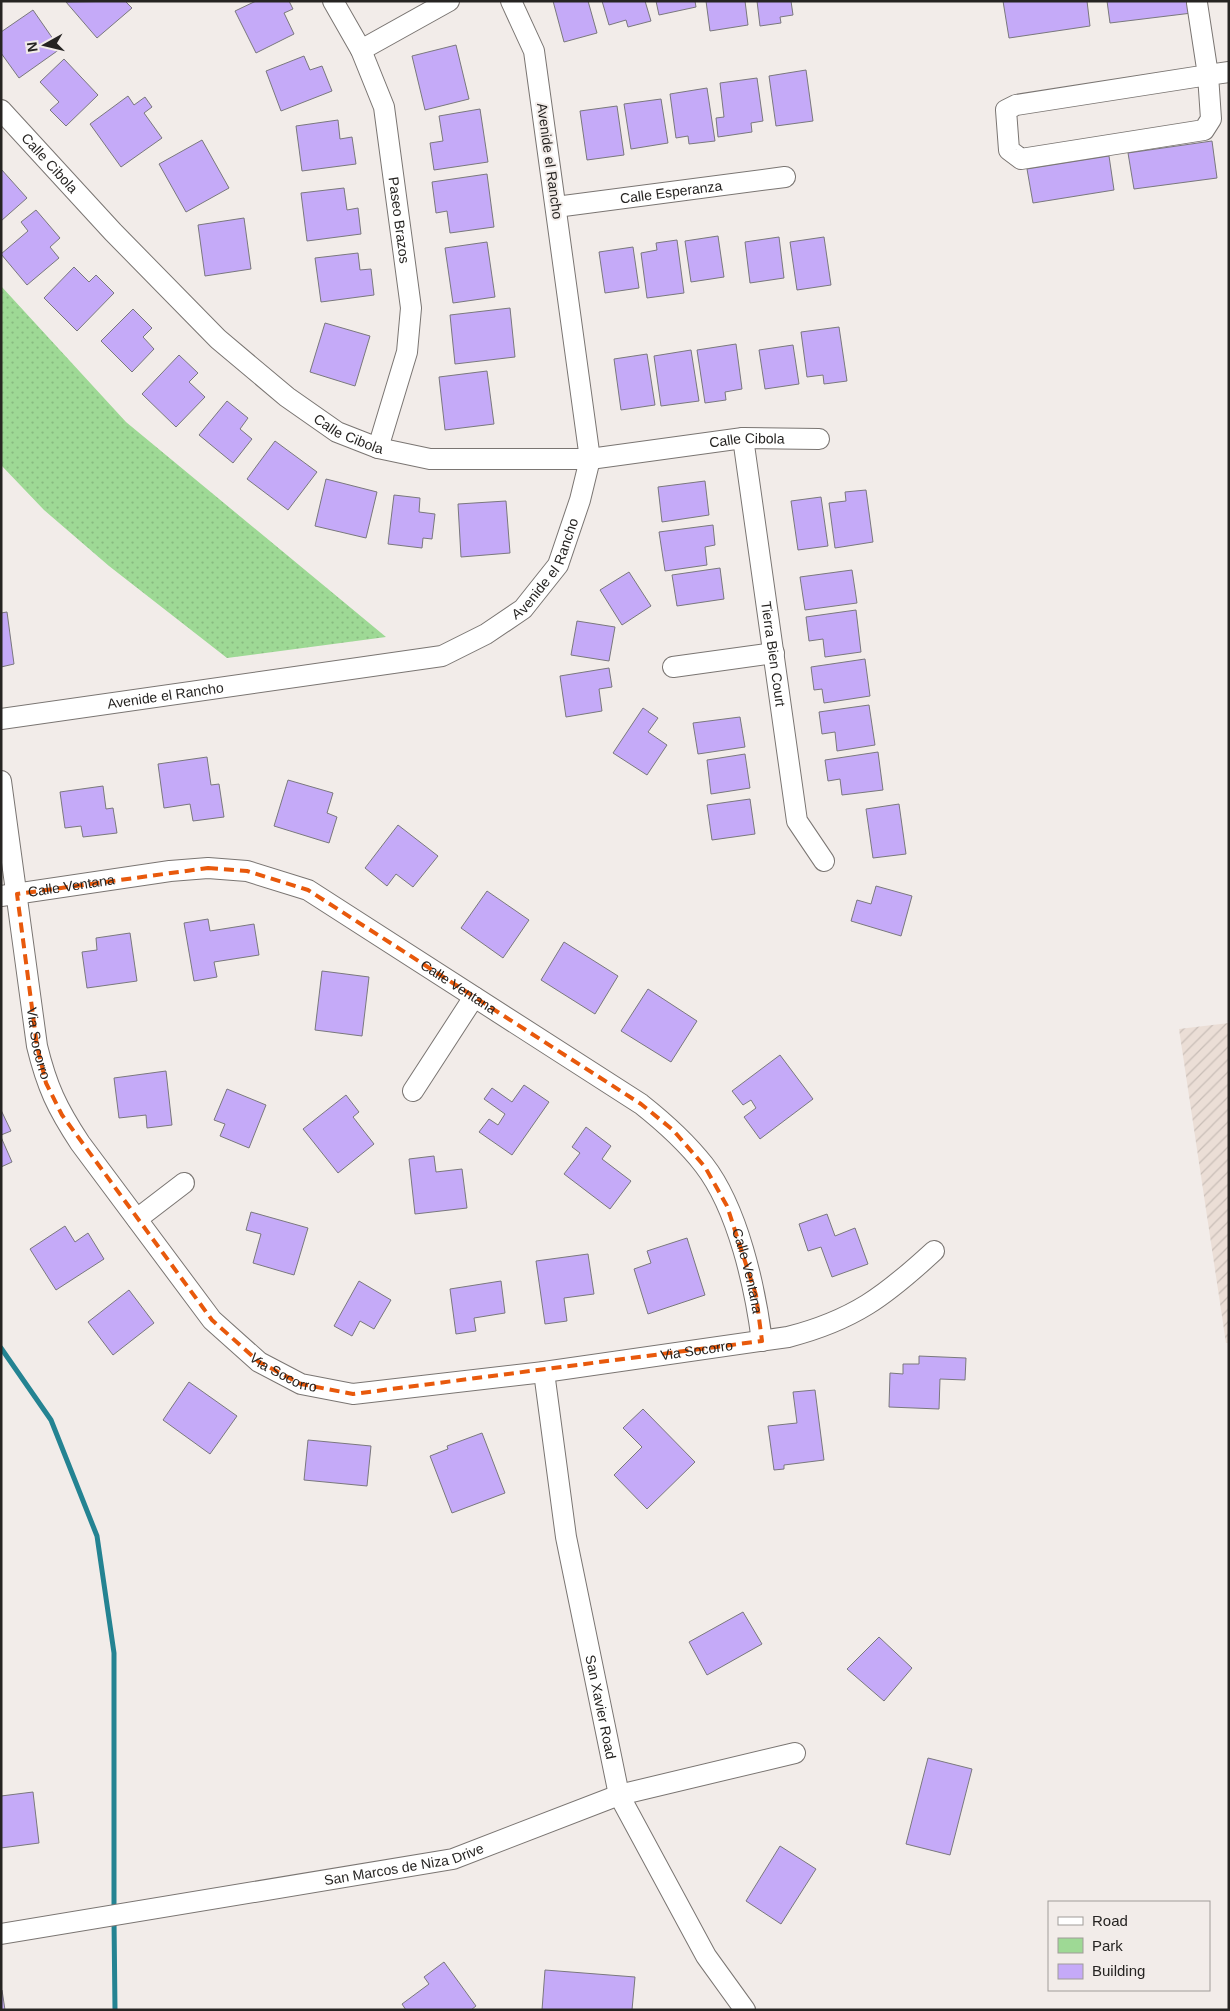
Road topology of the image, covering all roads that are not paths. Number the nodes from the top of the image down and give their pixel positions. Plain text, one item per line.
1 (333, 1) edge
2 (449, 1) edge
3 (511, 1) edge
4 (1197, 2) edge
5 (361, 50) junction
6 (1229, 72) edge
7 (1208, 75) junction
8 (1, 110) edge
9 (786, 177) dead end
10 (556, 207) junction
11 (743, 438) junction
12 (819, 439) dead end
13 (378, 448) junction
14 (590, 459) junction
15 (774, 653) junction
16 (673, 667) dead end
17 (1, 719) edge
18 (1, 782) edge
19 (824, 861) dead end
20 (9, 895) edge
21 (474, 997) junction
22 (413, 1091) dead end
23 (184, 1183) dead end
24 (137, 1219) junction
25 (934, 1251) dead end
26 (762, 1341) junction
27 (544, 1372) junction
28 (795, 1753) dead end
29 (619, 1795) junction
30 (1, 1934) edge
31 (745, 2010) edge

1 - 5 street, Paseo Brazos
2 - 5 street
3 - 10 street, Avenide el Rancho
4 - 7 street
5 - 13 street, Paseo Brazos
6 - 7 street
7 - 7 street
8 - 13 street, Calle Cibola
9 - 10 street, Calle Esperanza
10 - 14 street, Avenide el Rancho
11 - 12 street, Calle Cibola
11 - 14 street, Calle Cibola
11 - 15 street, Tierra Bien Court
13 - 14 street, Calle Cibola
14 - 17 street, Avenide el Rancho
15 - 16 street
15 - 19 street, Tierra Bien Court
18 - 20 street, Via Socorro
20 - 21 street, Calle Ventana
20 - 24 street, Via Socorro
21 - 22 street
21 - 26 street, Calle Ventana
23 - 24 street
24 - 27 street, Via Socorro
25 - 26 street, Via Socorro
26 - 27 street, Via Socorro
27 - 29 street, San Xavier Road
28 - 29 street, San Marcos de Niza Drive
29 - 30 street, San Marcos de Niza Drive
29 - 31 street, San Xavier Road

